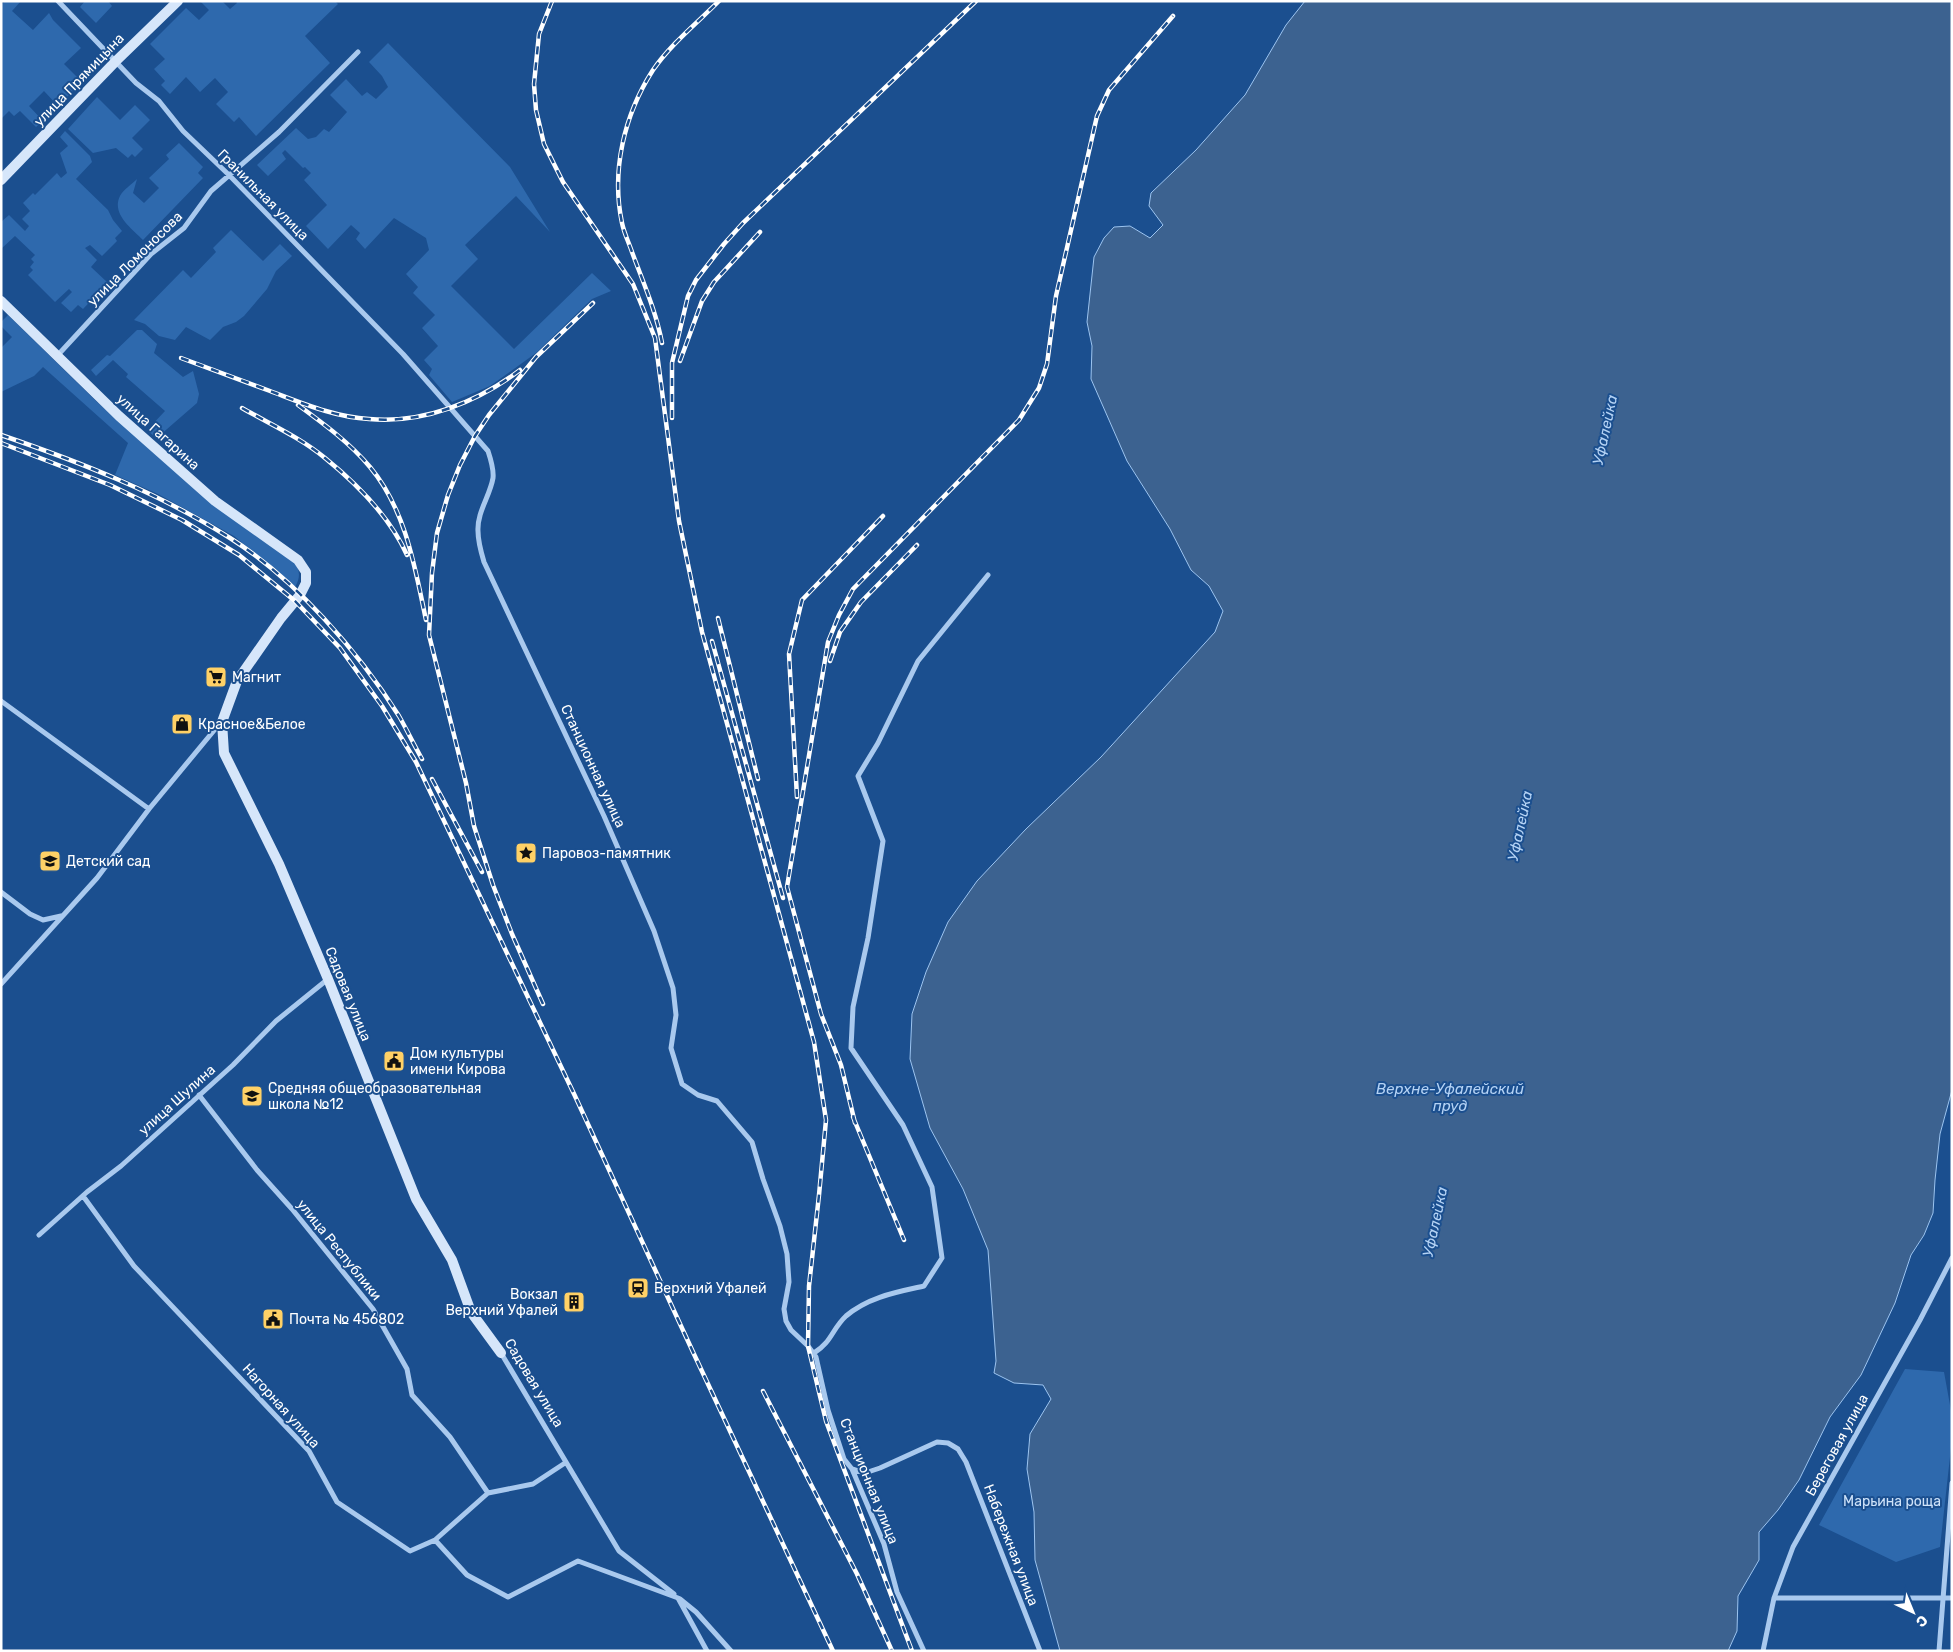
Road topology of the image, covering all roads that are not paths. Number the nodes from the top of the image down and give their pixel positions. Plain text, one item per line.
1 (58, 1) edge
2 (178, 1) edge
3 (358, 52) dead end
4 (116, 61) junction
5 (229, 174) junction
6 (1, 180) edge
7 (1, 301) edge
8 (56, 356) junction
9 (450, 408) joint
10 (988, 575) dead end
11 (1, 701) edge
12 (222, 722) junction
13 (149, 809) junction
14 (1, 892) edge
15 (61, 916) junction
16 (328, 979) junction
17 (1, 984) edge
18 (199, 1095) junction
19 (83, 1196) junction
20 (39, 1235) dead end
21 (1952, 1258) edge
22 (501, 1354) joint
23 (814, 1354) junction
24 (565, 1463) junction
25 (852, 1469) junction
26 (1952, 1483) edge
27 (488, 1493) junction
28 (435, 1540) junction
29 (678, 1598) junction
30 (1774, 1598) junction
31 (1942, 1598) junction
32 (1952, 1598) edge
33 (708, 1651) edge
34 (731, 1651) edge
35 (924, 1651) edge
36 (1040, 1651) edge
37 (1763, 1651) edge
38 (1939, 1651) edge

1 - 4 street, Гранильная улица
2 - 4 street, улица Прямицына
3 - 5 street, улица Ломоносова
4 - 5 street, Гранильная улица
4 - 6 street, улица Прямицына
5 - 8 street, улица Ломоносова
5 - 9 street, Гранильная улица
7 - 8 street, улица Гагарина
8 - 12 street, улица Гагарина
9 - 23 street, Станционная улица
10 - 23 street
11 - 13 street
12 - 13 street
12 - 16 street, Садовая улица
13 - 15 street
14 - 15 street
15 - 17 street
16 - 18 street, улица Шулина
16 - 22 street, Садовая улица
18 - 19 street, улица Шулина
18 - 27 street, улица Республики
19 - 20 street, улица Шулина
19 - 28 street, Нагорная улица
21 - 30 street, Береговая улица
22 - 24 street, Садовая улица
23 - 25 street, Станционная улица
24 - 27 street
24 - 29 street, Садовая улица
25 - 35 street, Станционная улица
25 - 36 street, Набережная улица
26 - 31 street
27 - 28 street
28 - 29 street
29 - 33 street
29 - 34 street
30 - 31 street
30 - 37 street, Береговая улица
31 - 32 street
31 - 38 street

